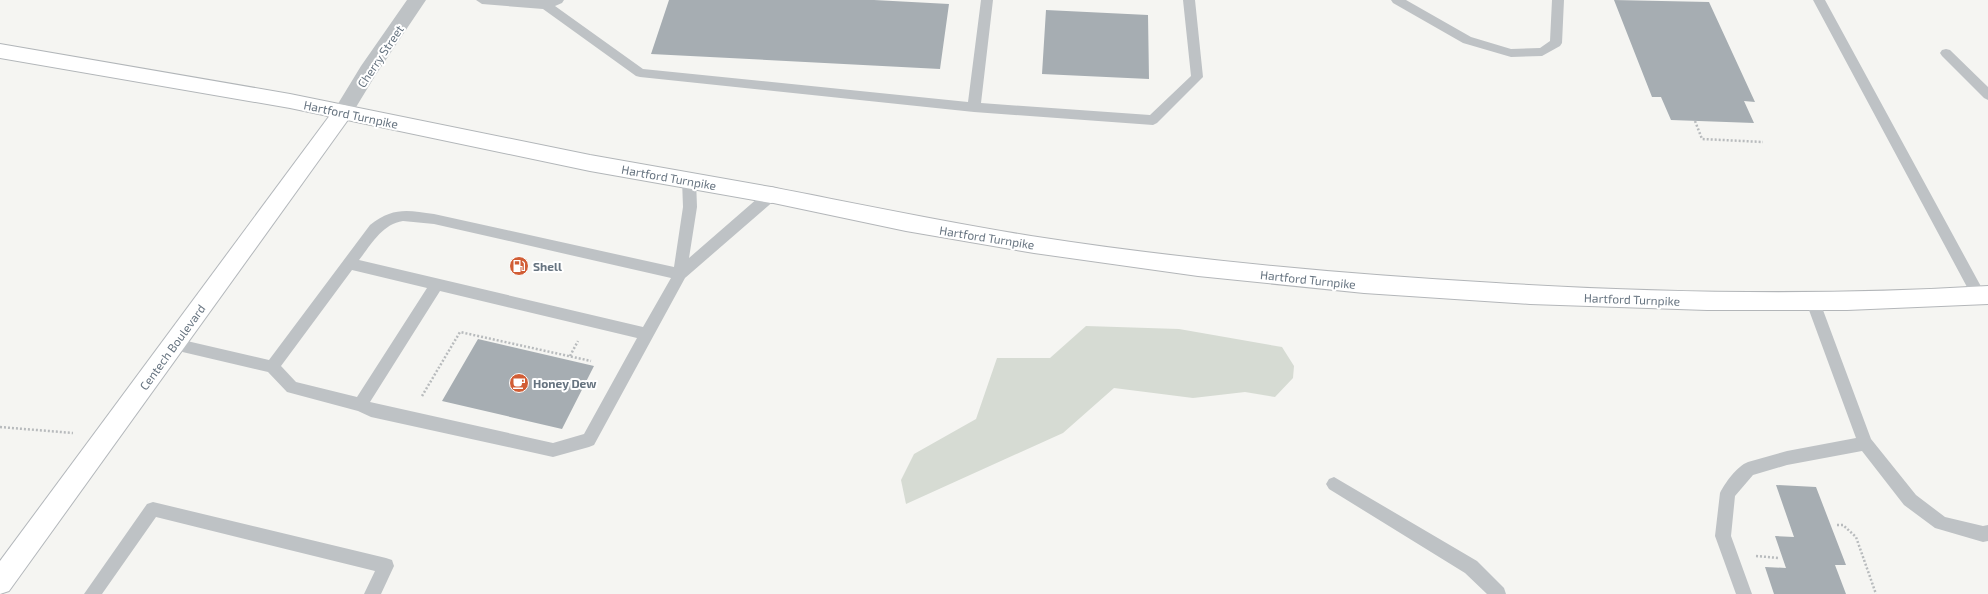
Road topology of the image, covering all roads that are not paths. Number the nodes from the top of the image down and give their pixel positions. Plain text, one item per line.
1 (416, 0) edge
2 (482, 0) edge
3 (558, 0) edge
4 (987, 0) edge
5 (1189, 0) edge
6 (1397, 0) edge
7 (1558, 0) edge
8 (1819, 0) edge
9 (546, 5) junction
10 (0, 51) edge
11 (1946, 54) dead end
12 (1988, 95) edge
13 (974, 107) junction
14 (343, 112) junction
15 (689, 180) junction
16 (771, 195) junction
17 (350, 264) junction
18 (680, 274) junction
19 (437, 284) junction
20 (1983, 295) edge
21 (1813, 302) junction
22 (646, 334) junction
23 (174, 344) junction
24 (272, 367) junction
25 (360, 405) junction
26 (1865, 442) junction
27 (1334, 484) dead end
28 (1988, 533) edge
29 (0, 582) edge
30 (92, 594) edge
31 (372, 594) edge
32 (1498, 594) edge
33 (1744, 594) edge

1 - 14 street, Cherry Street
2 - 9 lane
3 - 9 lane
4 - 13 lane
5 - 13 lane
6 - 7 lane
8 - 20 lane
9 - 13 lane
10 - 14 main road, Hartford Turnpike
11 - 12 lane
14 - 15 main road, Hartford Turnpike
14 - 23 main road, Centech Boulevard
15 - 16 main road, Hartford Turnpike
15 - 18 lane
16 - 18 lane
16 - 21 main road, Hartford Turnpike
17 - 18 lane
17 - 19 lane
17 - 24 lane
18 - 22 lane
19 - 22 lane
19 - 25 lane
20 - 21 main road, Hartford Turnpike
21 - 26 lane
22 - 25 lane
23 - 24 lane
23 - 29 main road, Centech Boulevard
24 - 25 lane
26 - 28 lane
26 - 33 lane
27 - 32 lane
30 - 31 lane

